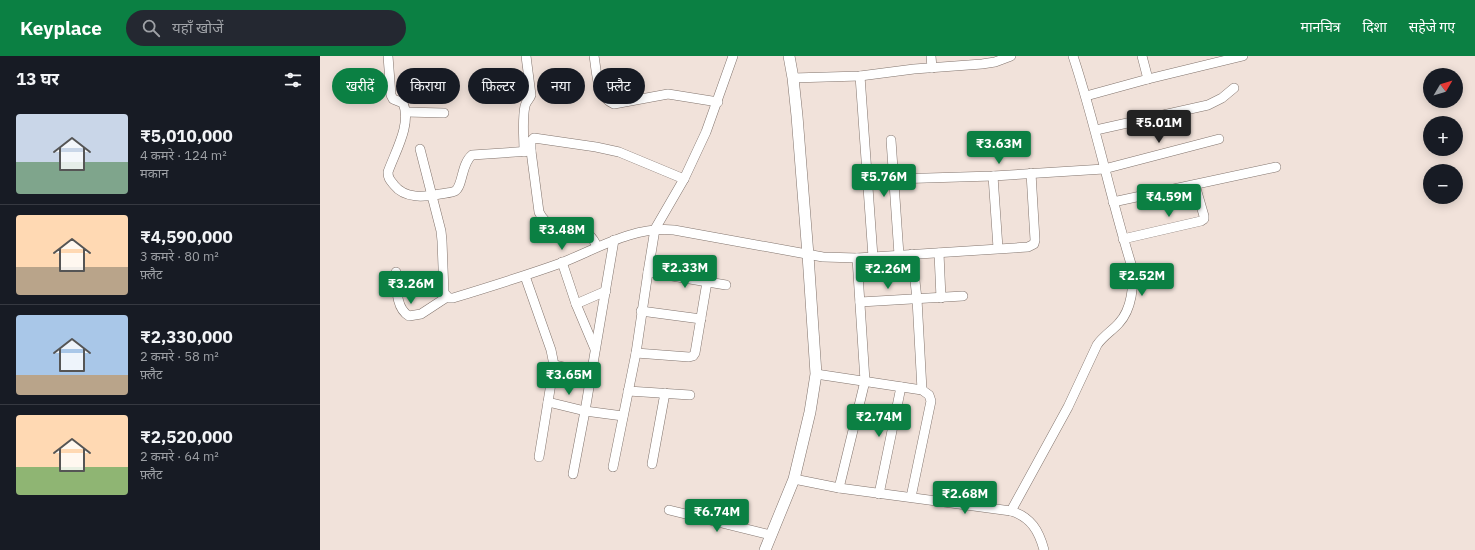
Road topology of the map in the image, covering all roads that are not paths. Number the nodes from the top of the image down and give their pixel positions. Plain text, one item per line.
1 (388, 56) edge
2 (526, 56) edge
3 (594, 56) edge
4 (733, 56) edge
5 (789, 56) edge
6 (931, 56) edge
7 (1011, 56) edge
8 (1073, 56) edge
9 (1142, 56) edge
10 (1243, 56) edge
11 (982, 60) edge
12 (932, 68) junction
13 (860, 76) junction
14 (793, 78) junction
15 (1148, 79) junction
16 (1234, 88) dead end
17 (1086, 96) junction
18 (718, 102) junction
19 (406, 112) junction
20 (444, 113) dead end
21 (1096, 130) junction
22 (891, 140) dead end
23 (1219, 140) dead end
24 (420, 149) dead end
25 (527, 151) junction
26 (1104, 168) junction
27 (1276, 168) dead end
28 (1031, 174) junction
29 (993, 176) junction
30 (684, 179) junction
31 (894, 179) junction
32 (1195, 185) junction
33 (432, 195) junction
34 (1113, 202) junction
35 (656, 229) junction
36 (1123, 239) junction
37 (614, 240) junction
38 (597, 246) junction
39 (998, 248) junction
40 (939, 253) junction
41 (912, 254) junction
42 (808, 255) junction
43 (899, 255) junction
44 (873, 257) junction
45 (857, 258) junction
46 (562, 262) junction
47 (396, 272) dead end
48 (648, 272) junction
49 (525, 276) junction
50 (707, 282) junction
51 (726, 285) dead end
52 (606, 291) junction
53 (963, 296) dead end
54 (447, 297) junction
55 (941, 298) junction
56 (917, 299) junction
57 (860, 302) junction
58 (576, 304) junction
59 (642, 311) junction
60 (700, 319) junction
61 (595, 349) junction
62 (636, 353) junction
63 (554, 365) junction
64 (591, 373) junction
65 (816, 374) junction
66 (864, 381) junction
67 (901, 387) junction
68 (922, 390) junction
69 (628, 391) junction
70 (665, 393) junction
71 (690, 395) dead end
72 (548, 402) junction
73 (585, 411) junction
74 (623, 416) junction
75 (539, 457) dead end
76 (652, 464) dead end
77 (613, 467) dead end
78 (573, 474) dead end
79 (794, 479) junction
80 (839, 488) junction
81 (879, 494) junction
82 (911, 497) junction
83 (668, 510) dead end
84 (1011, 511) junction
85 (771, 535) junction
86 (765, 550) edge
87 (1044, 550) edge

1 - 19 street
2 - 25 street
3 - 18 street
4 - 18 street
5 - 14 street
6 - 12 street
7 - 11 street
8 - 17 street
9 - 15 street
10 - 15 street
11 - 12 street
12 - 13 street
13 - 14 street
13 - 44 street
14 - 42 street
15 - 17 street
16 - 21 street
17 - 21 street
18 - 30 street
19 - 20 street
19 - 33 street
21 - 26 street
22 - 31 street
23 - 26 street
24 - 33 street
25 - 30 street
25 - 33 street
25 - 38 street
26 - 28 street
26 - 34 street
27 - 32 street
28 - 29 street
28 - 39 street
29 - 31 street
29 - 39 street
30 - 35 street
31 - 43 street
32 - 34 street
32 - 36 street
33 - 54 street
34 - 36 street
35 - 37 street
35 - 42 street
35 - 48 street
36 - 84 street
37 - 38 street
37 - 52 street
38 - 46 street
39 - 40 street
40 - 41 street
40 - 55 street
41 - 43 street
41 - 56 street
42 - 45 street
42 - 65 street
43 - 44 street
44 - 45 street
45 - 57 street
46 - 49 street
46 - 58 street
47 - 54 street
48 - 50 street
48 - 59 street
49 - 54 street
49 - 63 street
50 - 51 street
50 - 60 street
52 - 58 street
52 - 61 street
53 - 55 street
55 - 56 street
56 - 57 street
56 - 68 street
57 - 66 street
58 - 61 street
59 - 60 street
59 - 62 street
60 - 62 street
61 - 64 street
62 - 69 street
63 - 64 street
63 - 72 street
64 - 73 street
65 - 66 street
65 - 79 street
66 - 67 street
66 - 80 street
67 - 68 street
67 - 81 street
68 - 82 street
69 - 70 street
69 - 74 street
70 - 71 street
70 - 76 street
72 - 73 street
72 - 75 street
73 - 74 street
73 - 78 street
74 - 77 street
79 - 80 street
79 - 85 street
80 - 81 street
81 - 82 street
82 - 84 street
83 - 85 street
84 - 87 street
85 - 86 street

